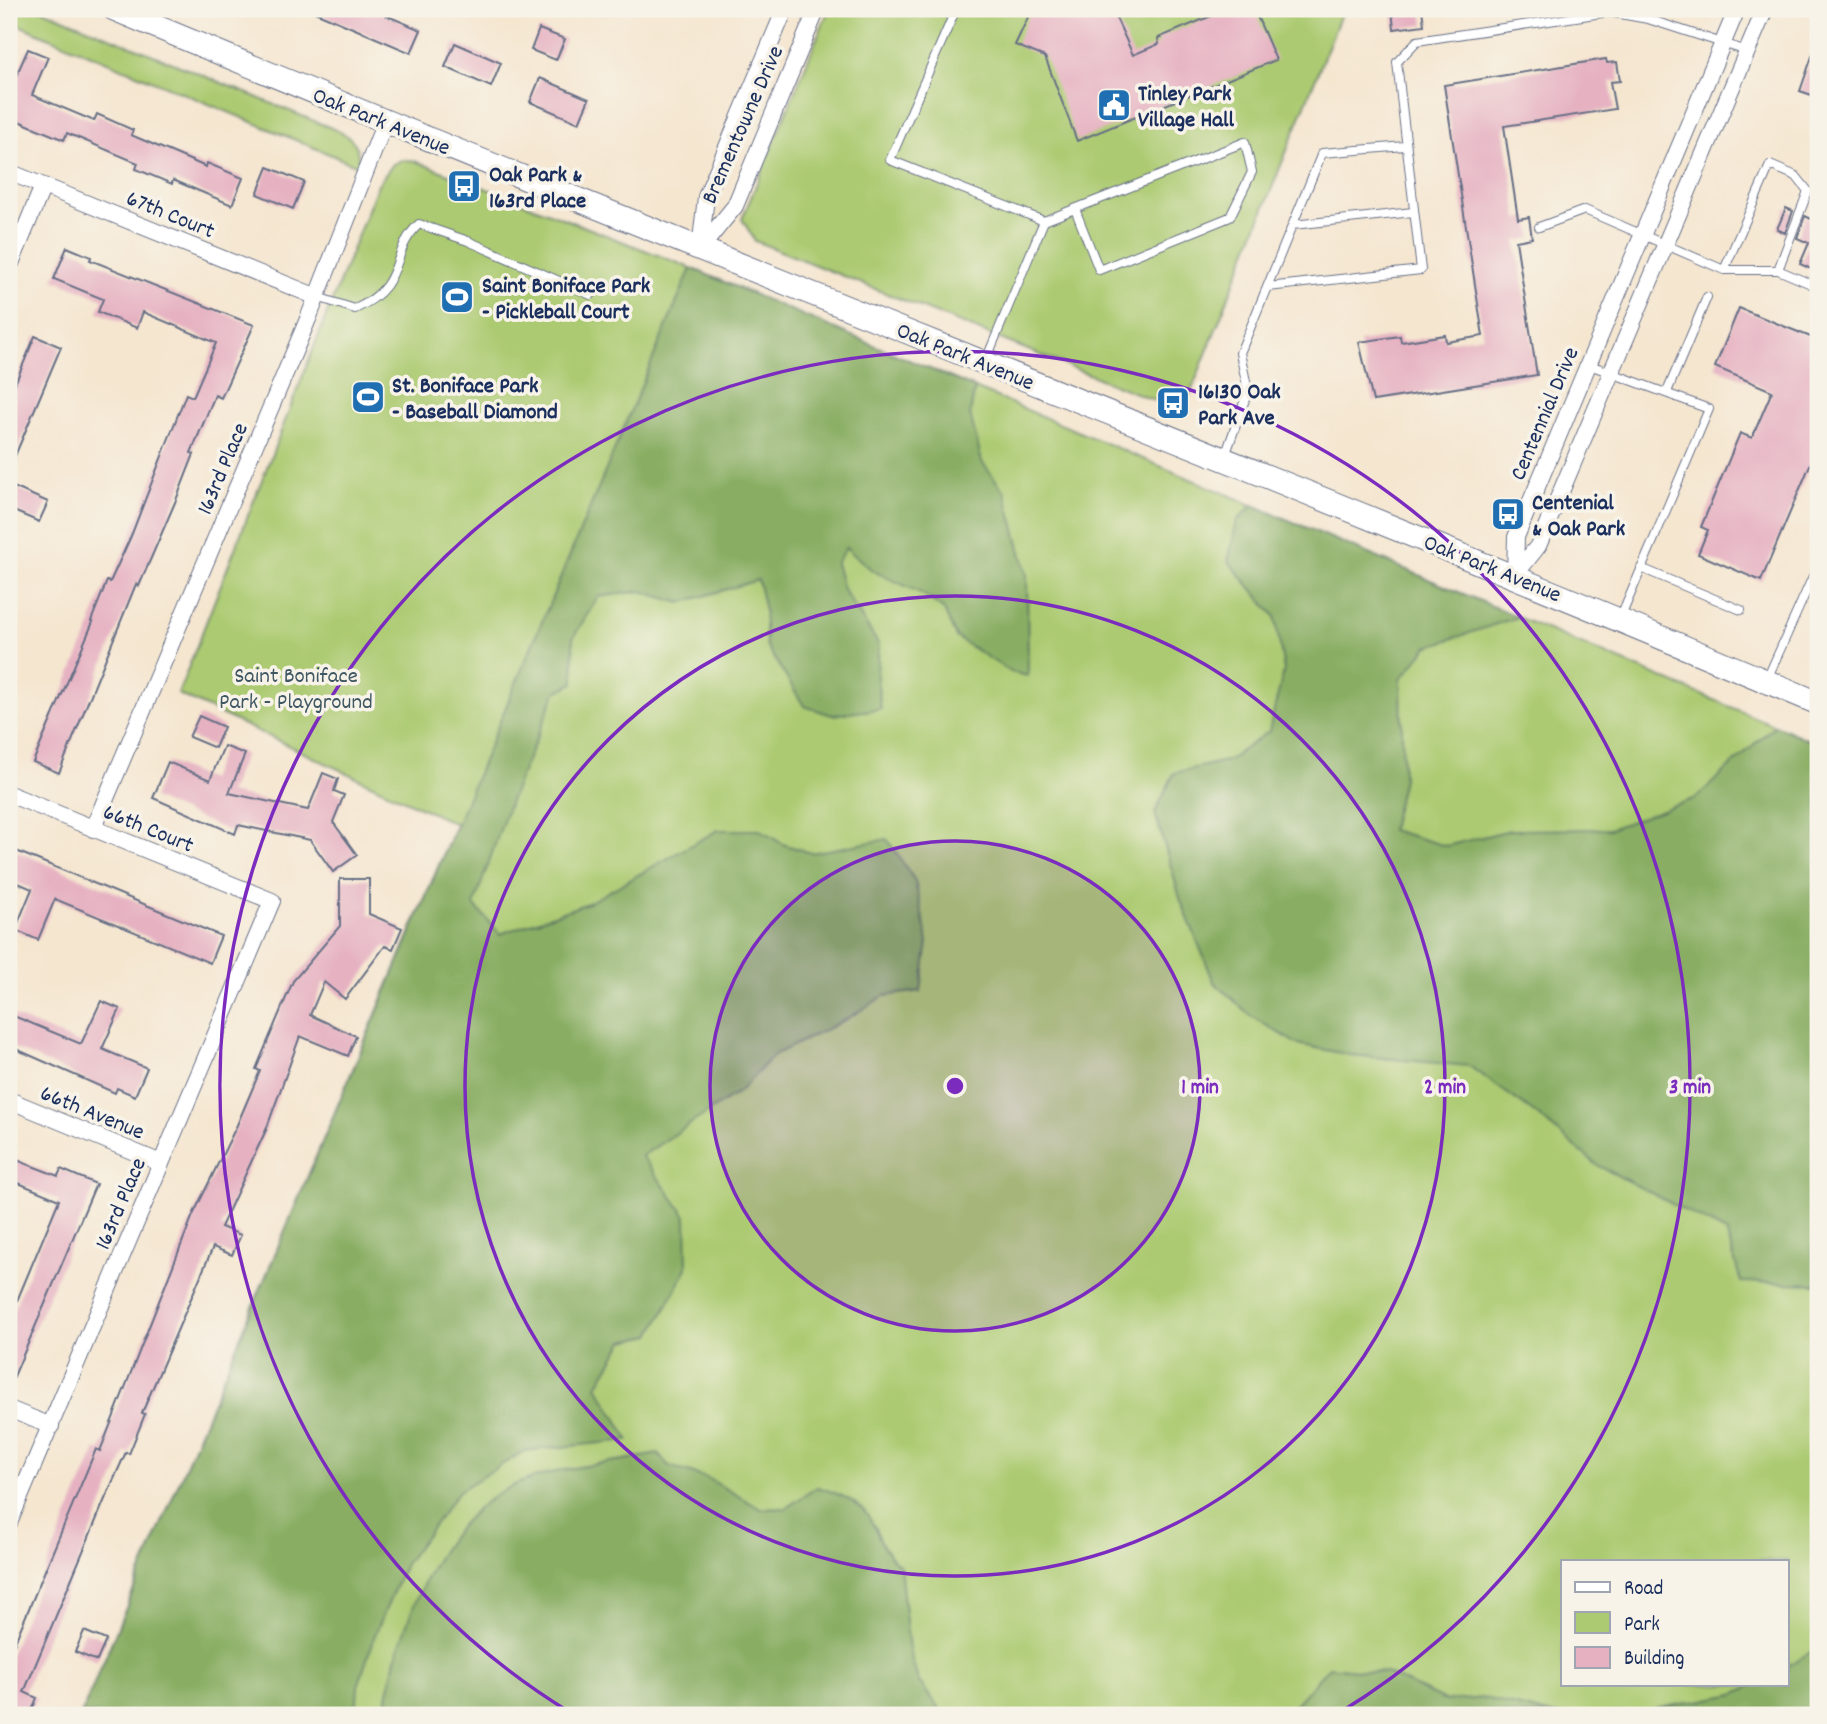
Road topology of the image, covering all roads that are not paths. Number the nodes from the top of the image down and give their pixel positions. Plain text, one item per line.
1 (114, 9) edge
2 (785, 9) edge
3 (817, 9) edge
4 (956, 9) edge
5 (1737, 9) edge
6 (1765, 9) edge
7 (1723, 43) junction
8 (1747, 51) junction
9 (385, 122) junction
10 (1405, 146) junction
11 (9, 172) edge
12 (43, 186) junction
13 (1075, 209) junction
14 (1413, 212) junction
15 (1044, 221) junction
16 (1293, 225) junction
17 (1539, 227) dead end
18 (1641, 235) junction
19 (1665, 245) junction
20 (700, 249) junction
21 (9, 268) edge
22 (1724, 270) junction
23 (1779, 270) junction
24 (1268, 287) junction
25 (1818, 287) edge
26 (591, 295) dead end
27 (317, 297) junction
28 (1707, 297) dead end
29 (985, 363) junction
30 (1587, 364) junction
31 (1611, 372) junction
32 (1667, 393) junction
33 (1224, 458) junction
34 (1641, 568) junction
35 (1515, 575) junction
36 (1818, 576) edge
37 (1741, 610) dead end
38 (1620, 619) junction
39 (1766, 681) junction
40 (1818, 703) edge
41 (9, 794) edge
42 (93, 829) junction
43 (272, 901) joint
44 (9, 1100) edge
45 (161, 1163) junction
46 (9, 1409) edge
47 (51, 1426) junction
48 (9, 1523) edge

1 - 9 street, Oak Park Avenue
2 - 20 street, Brementowne Drive
3 - 20 street, Brementowne Drive
4 - 15 lane
5 - 7 street, Centennial Drive
6 - 8 street, Centennial Drive
7 - 8 lane
7 - 10 lane
7 - 18 street, Centennial Drive
8 - 19 street, Centennial Drive
9 - 20 street, Oak Park Avenue
9 - 27 street, 163rd Place
10 - 14 lane
10 - 16 lane
11 - 12 street, 67th Court
12 - 21 street
12 - 27 street, 67th Court
13 - 13 lane
13 - 15 lane
14 - 16 lane
14 - 24 lane
15 - 29 lane
16 - 24 lane
17 - 18 lane
18 - 19 lane
18 - 30 street, Centennial Drive
19 - 22 lane
19 - 31 street, Centennial Drive
20 - 29 street, Oak Park Avenue
22 - 23 lane
22 - 23 lane
23 - 25 lane
24 - 33 lane
26 - 27 lane
27 - 42 street, 163rd Place
28 - 32 lane
29 - 33 street, Oak Park Avenue
30 - 31 lane
30 - 35 street, Centennial Drive
31 - 32 lane
31 - 35 street, Centennial Drive
32 - 34 lane
33 - 35 street, Oak Park Avenue
34 - 37 lane
34 - 38 lane
35 - 38 street, Oak Park Avenue
36 - 39 lane
38 - 39 street, Oak Park Avenue
39 - 40 street, Oak Park Avenue
41 - 42 street, 66th Court
42 - 43 street, 66th Court
43 - 45 street, 163rd Place
44 - 45 street, 66th Avenue
45 - 47 street, 163rd Place
46 - 47 street
47 - 48 street, 163rd Place

